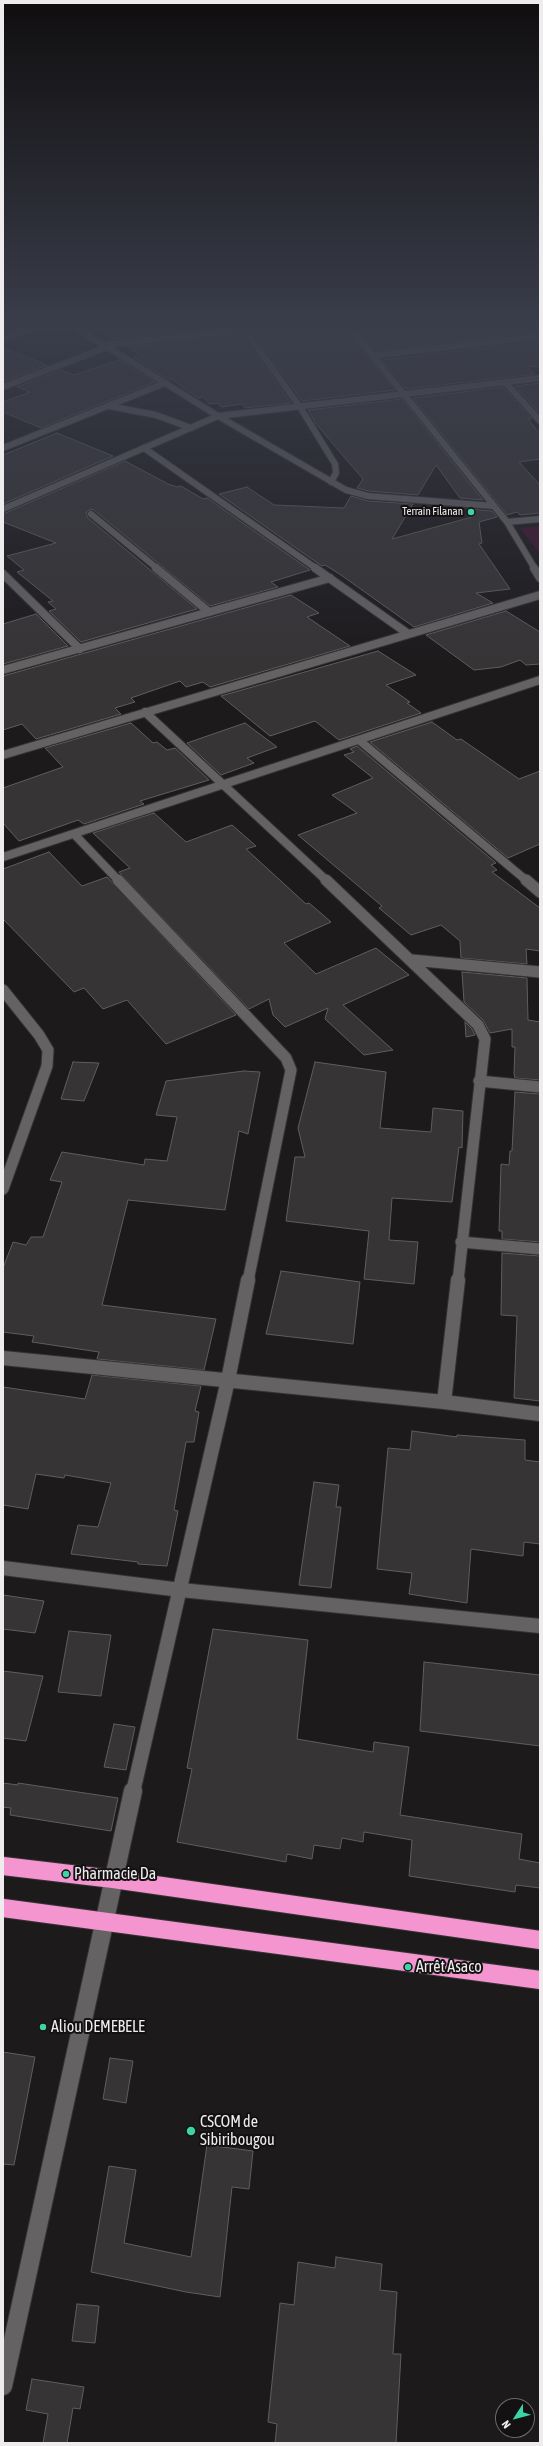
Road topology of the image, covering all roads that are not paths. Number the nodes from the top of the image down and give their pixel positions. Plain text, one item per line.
1 (25, 439) edge
2 (165, 439) edge
3 (258, 439) edge
4 (320, 439) edge
5 (440, 439) edge
6 (3, 448) edge
7 (144, 448) junction
8 (331, 482) junction
9 (494, 506) junction
10 (3, 509) edge
11 (92, 514) dead end
12 (540, 519) edge
13 (507, 522) junction
14 (3, 574) edge
15 (330, 578) junction
16 (540, 578) edge
17 (540, 595) edge
18 (210, 612) junction
19 (407, 633) junction
20 (80, 649) junction
21 (3, 670) edge
22 (540, 680) edge
23 (145, 712) junction
24 (359, 740) junction
25 (5, 751) edge
26 (223, 785) junction
27 (74, 834) junction
28 (3, 857) edge
29 (540, 892) edge
30 (412, 960) junction
31 (540, 972) edge
32 (3, 990) edge
33 (479, 1080) junction
34 (540, 1087) edge
35 (3, 1189) edge
36 (461, 1242) junction
37 (540, 1249) edge
38 (3, 1358) edge
39 (228, 1380) junction
40 (444, 1402) junction
41 (540, 1414) edge
42 (3, 1568) edge
43 (182, 1590) junction
44 (540, 1626) edge
45 (3, 1866) edge
46 (113, 1879) junction
47 (3, 1908) edge
48 (103, 1921) junction
49 (540, 1940) edge
50 (540, 1980) edge
51 (3, 2386) edge

1 - 6 street
2 - 7 street
3 - 8 street
4 - 8 street
5 - 9 street
7 - 10 street
7 - 15 street
8 - 9 street
9 - 13 street
11 - 18 street
12 - 13 street
13 - 16 street
14 - 20 street
15 - 18 street
15 - 19 street
17 - 19 street
18 - 20 street
19 - 23 street
20 - 21 street
22 - 24 street
23 - 25 street
23 - 26 street
24 - 26 street
24 - 29 street
26 - 27 street
26 - 30 street
27 - 28 street
27 - 39 street
30 - 31 street
30 - 33 street
32 - 35 street
33 - 34 street
33 - 36 street
36 - 37 street
36 - 40 street
38 - 39 street
39 - 40 street
39 - 43 street
40 - 41 street
42 - 43 street
43 - 44 street
43 - 46 street
45 - 46 highway
46 - 48 street
46 - 49 highway
47 - 48 highway
48 - 50 highway
48 - 51 street

